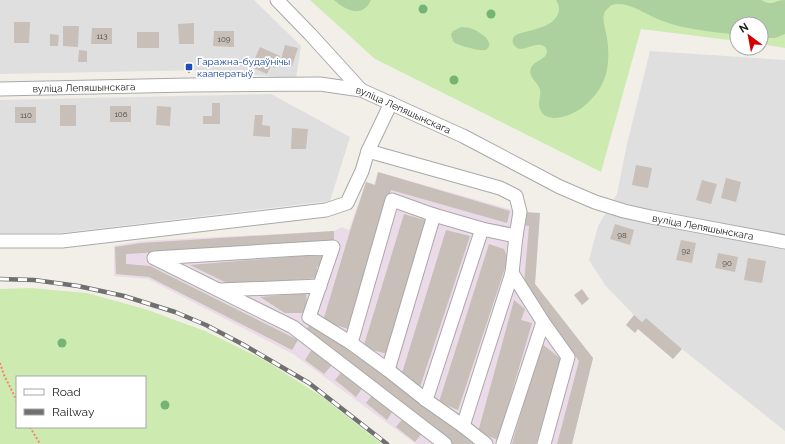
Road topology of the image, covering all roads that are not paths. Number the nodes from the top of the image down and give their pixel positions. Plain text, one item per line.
1 (277, 0) edge
2 (0, 89) edge
3 (361, 90) junction
4 (392, 103) junction
5 (368, 151) junction
6 (434, 215) junction
7 (482, 229) junction
8 (516, 236) junction
9 (0, 241) edge
10 (785, 242) edge
11 (512, 273) junction
12 (320, 286) junction
13 (218, 290) junction
14 (309, 317) junction
15 (543, 322) junction
16 (293, 327) junction
17 (350, 343) junction
18 (388, 370) junction
19 (426, 400) junction
20 (463, 426) junction
21 (445, 444) edge
22 (486, 444) edge
23 (503, 444) edge
24 (544, 444) edge

1 - 3 street
2 - 3 street, вуліца Лепяшынскага
3 - 4 street, вуліца Лепяшынскага
4 - 5 street
4 - 10 street, вуліца Лепяшынскага
5 - 8 street
5 - 9 street
6 - 7 street
6 - 17 street
6 - 18 street
7 - 8 street
7 - 19 street
8 - 11 street
11 - 15 street
11 - 20 street
12 - 13 street
12 - 13 street
12 - 14 street
13 - 16 street
14 - 16 street
14 - 17 street
15 - 23 street
15 - 24 street
16 - 21 street
17 - 18 street
18 - 19 street
19 - 20 street
20 - 22 street

